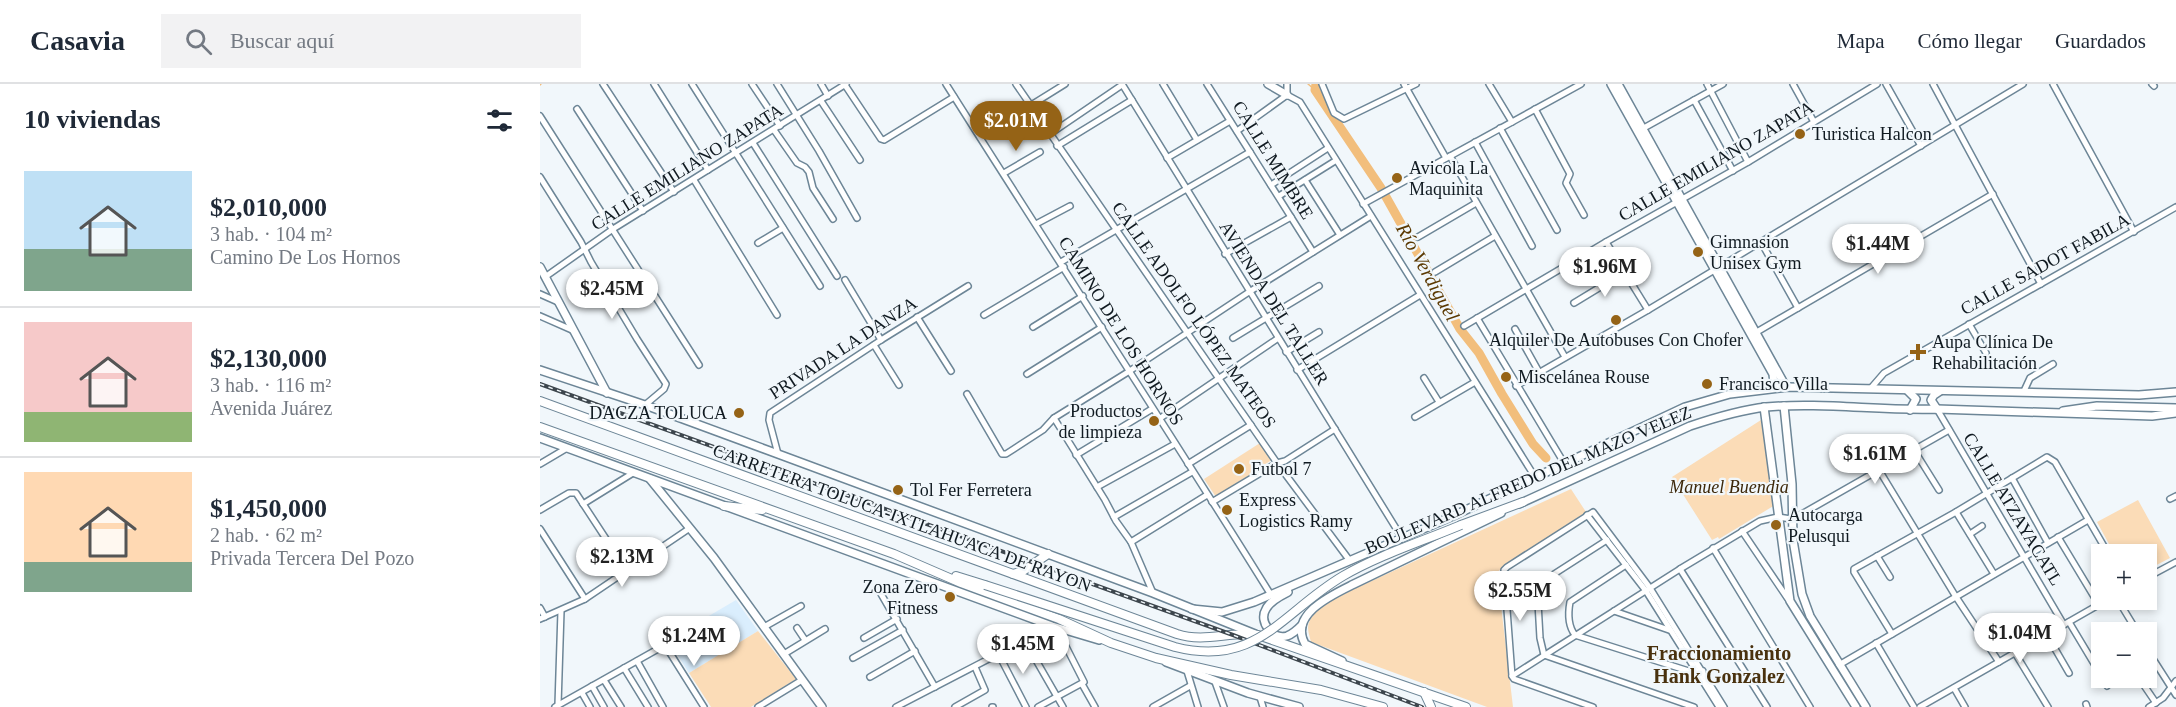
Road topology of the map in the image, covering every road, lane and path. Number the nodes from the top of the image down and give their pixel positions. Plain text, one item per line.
1 (603, 84) edge
2 (654, 84) edge
3 (692, 84) edge
4 (752, 84) edge
5 (777, 84) edge
6 (821, 84) edge
7 (845, 84) edge
8 (946, 84) edge
9 (1016, 84) edge
10 (1065, 84) edge
11 (1122, 84) edge
12 (1163, 84) edge
13 (1207, 84) edge
14 (1268, 84) edge
15 (1287, 84) edge
16 (1322, 84) edge
17 (1416, 84) edge
18 (1489, 84) edge
19 (1581, 84) edge
20 (1611, 84) edge
21 (1618, 84) edge
22 (1707, 84) edge
23 (1723, 84) edge
24 (1793, 84) edge
25 (1877, 84) edge
26 (1886, 84) edge
27 (1933, 84) edge
28 (2023, 84) edge
29 (2053, 84) edge
30 (1406, 86) edge
31 (1711, 91) junction
32 (1287, 94) junction
33 (828, 96) junction
34 (954, 97) junction
35 (1132, 100) junction
36 (1694, 100) junction
37 (821, 101) junction
38 (1031, 106) junction
39 (578, 109) dead end
40 (1535, 109) junction
41 (540, 116) edge
42 (796, 116) junction
43 (1230, 121) junction
44 (1512, 122) junction
45 (1814, 122) junction
46 (1955, 125) junction
47 (777, 128) junction
48 (1500, 128) junction
49 (1642, 129) junction
50 (1237, 131) junction
51 (1050, 134) junction
52 (980, 137) junction
53 (1197, 140) junction
54 (1475, 142) junction
55 (753, 143) junction
56 (1058, 146) junction
57 (1921, 146) junction
58 (1328, 148) junction
59 (1040, 152) dead end
60 (1250, 152) junction
61 (736, 154) junction
62 (1448, 157) junction
63 (1167, 158) junction
64 (860, 160) dead end
65 (1335, 161) junction
66 (1749, 162) junction
67 (708, 171) junction
68 (1733, 171) junction
69 (1004, 173) junction
70 (540, 177) edge
71 (694, 180) junction
72 (1305, 180) junction
73 (1271, 184) junction
74 (1186, 189) junction
75 (674, 192) junction
76 (1993, 194) junction
77 (1278, 196) junction
78 (1678, 201) junction
79 (1476, 203) junction
80 (1363, 204) junction
81 (1070, 206) dead end
82 (2176, 207) edge
83 (643, 211) junction
84 (1584, 215) dead end
85 (1371, 216) junction
86 (1291, 217) junction
87 (857, 218) dead end
88 (833, 219) dead end
89 (1036, 224) junction
90 (783, 228) junction
91 (613, 229) junction
92 (1116, 229) junction
93 (1557, 230) dead end
94 (2134, 232) junction
95 (1340, 235) junction
96 (1495, 236) junction
97 (1418, 237) dead end
98 (1606, 242) junction
99 (1761, 242) junction
100 (758, 243) dead end
101 (1532, 246) dead end
102 (584, 249) junction
103 (1313, 252) junction
104 (1225, 254) junction
105 (1062, 265) junction
106 (540, 267) edge
107 (1717, 267) junction
108 (1435, 272) dead end
109 (1625, 272) junction
110 (837, 276) dead end
111 (545, 277) junction
112 (845, 280) dead end
113 (2041, 284) junction
114 (820, 286) dead end
115 (968, 286) dead end
116 (1319, 286) dead end
117 (1527, 290) junction
118 (1249, 292) junction
119 (540, 294) edge
120 (1420, 295) junction
121 (1083, 296) junction
122 (558, 302) junction
123 (1574, 303) dead end
124 (1798, 308) junction
125 (1648, 310) junction
126 (777, 315) dead end
127 (984, 315) dead end
128 (540, 316) edge
129 (917, 317) junction
130 (1264, 318) junction
131 (1477, 318) junction
132 (1969, 324) junction
133 (1464, 326) dead end
134 (1033, 327) dead end
135 (1102, 327) junction
136 (1515, 329) dead end
137 (572, 330) junction
138 (1188, 332) junction
139 (1319, 332) dead end
140 (1754, 334) junction
141 (1233, 339) dead end
142 (1277, 339) junction
143 (881, 340) junction
144 (874, 345) junction
145 (1286, 352) junction
146 (1986, 353) dead end
147 (1565, 357) junction
148 (2053, 364) dead end
149 (699, 365) dead end
150 (540, 370) edge
151 (1297, 370) junction
152 (951, 371) dead end
153 (1128, 372) junction
154 (1539, 372) junction
155 (1027, 374) dead end
156 (1424, 378) dead end
157 (1220, 379) junction
158 (1474, 382) junction
159 (899, 385) dead end
160 (1516, 386) junction
161 (1786, 387) junction
162 (1772, 388) junction
163 (1871, 388) junction
164 (1906, 389) junction
165 (1940, 391) junction
166 (2024, 391) junction
167 (607, 393) junction
168 (967, 394) dead end
169 (2176, 394) edge
170 (540, 401) edge
171 (1439, 402) junction
172 (645, 405) junction
173 (1784, 406) junction
174 (1764, 407) junction
175 (2176, 408) edge
176 (1152, 409) junction
177 (1937, 409) junction
178 (1910, 410) junction
179 (2055, 413) junction
180 (2176, 413) edge
181 (1415, 417) dead end
182 (1054, 418) junction
183 (1159, 419) junction
184 (1251, 425) junction
185 (540, 427) edge
186 (1335, 429) junction
187 (1949, 430) junction
188 (540, 438) edge
189 (1175, 444) junction
190 (567, 448) junction
191 (1914, 450) junction
192 (778, 454) junction
193 (1076, 455) junction
194 (1277, 463) junction
195 (1564, 463) junction
196 (540, 464) edge
197 (1188, 465) junction
198 (1879, 470) junction
199 (633, 472) junction
200 (1192, 472) junction
201 (1535, 477) junction
202 (2012, 478) junction
203 (650, 479) junction
204 (1097, 487) junction
205 (1939, 490) dead end
206 (1986, 494) junction
207 (1207, 495) junction
208 (1212, 502) junction
209 (1523, 502) junction
210 (583, 504) junction
211 (724, 506) junction
212 (540, 510) edge
213 (775, 512) junction
214 (1956, 512) junction
215 (1590, 513) junction
216 (1114, 517) junction
217 (1778, 517) junction
218 (1791, 519) junction
219 (2088, 519) junction
220 (1982, 526) dead end
221 (690, 528) junction
222 (540, 529) edge
223 (1742, 531) junction
224 (1918, 532) junction
225 (1970, 534) junction
226 (2058, 537) junction
227 (1402, 538) junction
228 (1607, 540) junction
229 (1131, 542) junction
230 (2048, 543) junction
231 (2103, 544) edge
232 (1713, 548) junction
233 (1048, 555) junction
234 (1877, 556) junction
235 (2025, 556) junction
236 (1350, 561) junction
237 (2176, 562) edge
238 (1626, 565) junction
239 (929, 568) junction
240 (1680, 569) junction
241 (627, 571) junction
242 (2157, 572) edge
243 (1012, 574) junction
244 (1994, 574) junction
245 (1890, 577) dead end
246 (1300, 584) junction
247 (877, 587) dead end
248 (1648, 589) junction
249 (2091, 592) edge
250 (1153, 594) junction
251 (1271, 595) junction
252 (1956, 597) junction
253 (585, 599) junction
254 (1790, 601) junction
255 (801, 606) dead end
256 (540, 608) edge
257 (1191, 609) junction
258 (2091, 610) edge
259 (561, 611) junction
260 (1614, 611) junction
261 (543, 618) edge
262 (897, 619) junction
263 (1303, 624) junction
264 (2067, 624) junction
265 (1054, 626) junction
266 (764, 627) junction
267 (797, 628) dead end
268 (825, 629) dead end
269 (903, 630) junction
270 (1670, 630) junction
271 (1892, 634) junction
272 (1258, 635) junction
273 (1575, 635) junction
274 (2047, 635) junction
275 (864, 638) dead end
276 (806, 640) junction
277 (1025, 641) junction
278 (1112, 643) junction
279 (1876, 643) junction
280 (915, 651) junction
281 (2015, 653) junction
282 (784, 654) junction
283 (999, 655) junction
284 (1544, 656) junction
285 (853, 658) dead end
286 (1156, 658) junction
287 (2091, 660) edge
288 (637, 661) junction
289 (1999, 662) junction
290 (1839, 664) junction
291 (2157, 665) edge
292 (975, 667) junction
293 (624, 668) junction
294 (1360, 670) junction
295 (1187, 671) junction
296 (1700, 673) junction
297 (2069, 673) dead end
298 (870, 677) dead end
299 (1513, 678) junction
300 (604, 680) junction
301 (802, 680) junction
302 (1215, 681) junction
303 (2176, 681) edge
304 (1083, 683) junction
305 (1190, 686) junction
306 (2170, 686) junction
307 (592, 687) junction
308 (935, 687) junction
309 (1954, 688) junction
310 (2146, 688) edge
311 (1424, 692) junction
312 (582, 693) junction
313 (2176, 694) edge
314 (1057, 697) junction
315 (1260, 697) junction
316 (2156, 703) junction
317 (557, 706) edge
318 (1460, 706) edge
319 (590, 707) edge
320 (604, 707) edge
321 (621, 707) edge
322 (648, 707) edge
323 (663, 707) edge
324 (704, 707) edge
325 (758, 707) edge
326 (822, 707) edge
327 (896, 707) edge
328 (955, 707) edge
329 (1026, 707) edge
330 (1038, 707) edge
331 (1063, 707) edge
332 (1095, 707) edge
333 (1153, 707) edge
334 (1198, 707) edge
335 (1224, 707) edge
336 (1263, 707) edge
337 (1299, 707) edge
338 (1383, 707) edge
339 (1431, 707) edge
340 (1593, 707) edge
341 (1694, 707) edge
342 (1719, 707) edge
343 (1724, 707) edge
344 (1767, 707) edge
345 (1810, 707) edge
346 (1856, 707) edge
347 (1866, 707) edge
348 (1914, 707) edge
349 (1920, 707) edge
350 (1965, 707) edge
351 (2048, 707) edge
352 (2149, 707) edge

1 - 75 street
2 - 67 street
3 - 61 street
4 - 47 street
5 - 42 street
6 - 33 street
7 - 33 street, CALLE EMILIANO ZAPATA
7 - 34 street
8 - 34 street, CAMINO DE LOS HORNOS
9 - 38 street, CALLE ADOLFO LÓPEZ MATEOS
10 - 38 street
11 - 35 street, AVIENDA DEL TALLER
11 - 51 street
12 - 53 street
13 - 43 street, CALLE MIMBRE
14 - 32 main road
15 - 32 street
16 - 30 street
17 - 30 street
18 - 44 street
19 - 40 street
20 - 78 main road
21 - 49 main road
22 - 31 street
23 - 31 street
24 - 45 street
25 - 45 street, CALLE EMILIANO ZAPATA
26 - 57 street
27 - 46 street
28 - 46 street
29 - 94 street
30 - 62 street
31 - 36 street
31 - 66 street
32 - 50 street
32 - 58 street
33 - 37 street, CALLE EMILIANO ZAPATA
34 - 52 street, CAMINO DE LOS HORNOS
35 - 56 street
35 - 63 street, AVIENDA DEL TALLER
36 - 49 street
36 - 68 street
37 - 42 street, CALLE EMILIANO ZAPATA
37 - 64 street
38 - 51 street, CALLE ADOLFO LÓPEZ MATEOS
38 - 52 street
39 - 83 street
40 - 44 street
40 - 84 street
41 - 91 street
42 - 47 street, CALLE EMILIANO ZAPATA
42 - 87 street
43 - 50 street, CALLE MIMBRE
43 - 53 street
44 - 48 street
45 - 66 street, CALLE EMILIANO ZAPATA
46 - 57 street
46 - 76 street
47 - 55 street, CALLE EMILIANO ZAPATA
47 - 88 street
48 - 54 street
48 - 93 street
49 - 78 main road
50 - 60 street, CALLE MIMBRE
51 - 56 street, CALLE ADOLFO LÓPEZ MATEOS
52 - 69 street, CAMINO DE LOS HORNOS
53 - 63 street
54 - 62 street
54 - 101 street
55 - 61 street, CALLE EMILIANO ZAPATA
55 - 110 street
56 - 92 street, CALLE ADOLFO LÓPEZ MATEOS
57 - 99 street
58 - 65 street
58 - 73 street
59 - 69 street
60 - 73 street, CALLE MIMBRE
60 - 74 street
61 - 67 street, CALLE EMILIANO ZAPATA
61 - 90 street
62 - 79 street
62 - 80 street
63 - 74 street, AVIENDA DEL TALLER
65 - 72 street
65 - 80 street
66 - 68 street, CALLE EMILIANO ZAPATA
67 - 71 street, CALLE EMILIANO ZAPATA
68 - 78 street, CALLE EMILIANO ZAPATA
69 - 89 street, CAMINO DE LOS HORNOS
70 - 102 street
71 - 75 street, CALLE EMILIANO ZAPATA
71 - 126 street
72 - 77 street
72 - 95 street
73 - 77 street, CALLE MIMBRE
74 - 92 street
74 - 104 street, AVIENDA DEL TALLER
75 - 83 street, CALLE EMILIANO ZAPATA
76 - 113 street
76 - 124 street
77 - 86 street, CALLE MIMBRE
78 - 98 street, CALLE EMILIANO ZAPATA
78 - 107 main road
79 - 96 street
79 - 97 street
80 - 85 street
81 - 89 street
82 - 94 street, CALLE SADOT FABILA
83 - 91 street, CALLE EMILIANO ZAPATA
85 - 95 street
85 - 120 street
86 - 103 street, CALLE MIMBRE
86 - 104 street
89 - 105 street, CAMINO DE LOS HORNOS
90 - 100 street
90 - 114 street
91 - 102 street, CALLE EMILIANO ZAPATA
91 - 149 street
92 - 105 street
92 - 138 street, CALLE ADOLFO LÓPEZ MATEOS
94 - 113 street, CALLE SADOT FABILA
95 - 103 street
96 - 108 street
96 - 117 street
98 - 109 street
98 - 117 street, CALLE EMILIANO ZAPATA
99 - 107 street
99 - 124 street
102 - 111 street, CALLE EMILIANO ZAPATA
102 - 172 street
103 - 118 street
104 - 118 street, AVIENDA DEL TALLER
105 - 121 street, CAMINO DE LOS HORNOS
105 - 127 street
106 - 111 main road
107 - 125 street
107 - 140 main road
109 - 123 street
109 - 125 street
111 - 122 main road
112 - 143 street
113 - 132 street, CALLE SADOT FABILA
115 - 129 street, PRIVADA LA DANZA
116 - 130 street
117 - 131 street, CALLE EMILIANO ZAPATA
117 - 147 street
118 - 130 street, AVIENDA DEL TALLER
118 - 138 street
119 - 122 street
120 - 151 street
120 - 158 street
121 - 134 street
121 - 135 street, CAMINO DE LOS HORNOS
122 - 137 main road
124 - 140 street
125 - 147 street
128 - 137 street
129 - 143 street, PRIVADA LA DANZA
129 - 152 street
130 - 141 street
130 - 142 street, AVIENDA DEL TALLER
131 - 133 street, CALLE EMILIANO ZAPATA
131 - 160 street
132 - 146 street
132 - 163 street, CALLE SADOT FABILA
135 - 153 street, CAMINO DE LOS HORNOS
135 - 155 street
136 - 154 street
137 - 167 main road
138 - 153 street
138 - 157 street, CALLE ADOLFO LÓPEZ MATEOS
139 - 145 street
140 - 161 main road
140 - 162 main road
142 - 145 street, AVIENDA DEL TALLER
142 - 157 street
143 - 144 street, PRIVADA LA DANZA
144 - 159 street
144 - 192 street, PRIVADA LA DANZA
145 - 151 street, AVIENDA DEL TALLER
147 - 154 street
148 - 166 street
150 - 167 main road, CARRETERA TOLUCA-IXTLAHUACA DE RAYON
151 - 186 street, AVIENDA DEL TALLER
153 - 176 street, CAMINO DE LOS HORNOS
153 - 182 street
154 - 160 street
156 - 171 street
157 - 183 street
157 - 184 street, CALLE ADOLFO LÓPEZ MATEOS
158 - 171 street
158 - 201 street
160 - 195 street
161 - 162 main road, BOULEVARD ALFREDO DEL MAZO VELEZ
161 - 163 main road, BOULEVARD ALFREDO DEL MAZO VELEZ
162 - 195 main road, BOULEVARD ALFREDO DEL MAZO VELEZ
163 - 164 main road, BOULEVARD ALFREDO DEL MAZO VELEZ
164 - 165 main road, BOULEVARD ALFREDO DEL MAZO VELEZ
164 - 178 main road
165 - 166 main road, BOULEVARD ALFREDO DEL MAZO VELEZ
165 - 177 main road
166 - 169 main road, BOULEVARD ALFREDO DEL MAZO VELEZ
167 - 172 main road, CARRETERA TOLUCA-IXTLAHUACA DE RAYON
168 - 182 street
170 - 243 highway, CARRETERA TOLUCA-IXTLAHUACA DE RAYON
171 - 181 street
172 - 192 main road, CARRETERA TOLUCA-IXTLAHUACA DE RAYON
173 - 174 main road, BOULEVARD ALFREDO DEL MAZO VELEZ
173 - 178 main road, BOULEVARD ALFREDO DEL MAZO VELEZ
173 - 218 main road
174 - 209 main road, BOULEVARD ALFREDO DEL MAZO VELEZ
174 - 217 main road
175 - 179 main road
176 - 183 street, CAMINO DE LOS HORNOS
176 - 193 street
177 - 178 main road, BOULEVARD ALFREDO DEL MAZO VELEZ
177 - 179 main road, BOULEVARD ALFREDO DEL MAZO VELEZ
177 - 187 street, CALLE ATZAYACATL
179 - 180 main road, BOULEVARD ALFREDO DEL MAZO VELEZ
182 - 193 street
183 - 189 street, CAMINO DE LOS HORNOS
184 - 194 street, CALLE ADOLFO LÓPEZ MATEOS
184 - 197 street
185 - 213 highway, CARRETERA TOLUCA-IXTLAHUACA DE RAYON
186 - 194 street
186 - 227 street, AVIENDA DEL TALLER
187 - 191 street
187 - 206 street, CALLE ATZAYACATL
188 - 190 main road, CARRETERA TOLUCA-IXTLAHUACA DE RAYON
189 - 197 street, CAMINO DE LOS HORNOS
189 - 204 street
190 - 196 street
190 - 199 main road, CARRETERA TOLUCA-IXTLAHUACA DE RAYON
191 - 198 street
191 - 205 street
192 - 233 main road, CARRETERA TOLUCA-IXTLAHUACA DE RAYON
193 - 204 street
194 - 208 street
194 - 236 street, CALLE ADOLFO LÓPEZ MATEOS
195 - 201 main road, BOULEVARD ALFREDO DEL MAZO VELEZ
197 - 200 street, CAMINO DE LOS HORNOS
198 - 218 street
198 - 224 street
199 - 203 main road, CARRETERA TOLUCA-IXTLAHUACA DE RAYON
199 - 210 street
200 - 207 street, CAMINO DE LOS HORNOS
200 - 216 street
201 - 227 main road, BOULEVARD ALFREDO DEL MAZO VELEZ
202 - 206 street
202 - 219 street
202 - 230 street
203 - 211 main road, CARRETERA TOLUCA-IXTLAHUACA DE RAYON
203 - 221 main road
204 - 216 street
206 - 214 street
206 - 235 street, CALLE ATZAYACATL
207 - 208 street, CAMINO DE LOS HORNOS
207 - 229 street
208 - 251 street, CAMINO DE LOS HORNOS
209 - 239 highway, BOULEVARD ALFREDO DEL MAZO VELEZ, bridge
209 - 263 main road
210 - 212 street
210 - 241 street
211 - 213 highway
211 - 265 main road, CARRETERA TOLUCA-IXTLAHUACA DE RAYON
213 - 239 highway, CARRETERA TOLUCA-IXTLAHUACA DE RAYON
214 - 224 street
214 - 225 street
215 - 228 street
215 - 248 street
215 - 299 street
216 - 229 street
217 - 218 street
217 - 223 street
217 - 254 main road
218 - 290 main road
219 - 226 street
219 - 231 street
220 - 225 street
221 - 241 street
221 - 266 main road
222 - 253 street
223 - 232 street
223 - 254 street
224 - 234 street
224 - 252 street
225 - 244 street
226 - 230 street
226 - 249 street
227 - 236 main road, BOULEVARD ALFREDO DEL MAZO VELEZ
228 - 238 street
228 - 284 street
229 - 250 street
230 - 235 street
232 - 240 street
232 - 345 street
233 - 243 highway
233 - 250 main road, CARRETERA TOLUCA-IXTLAHUACA DE RAYON
234 - 245 street
234 - 271 street
235 - 244 street
235 - 264 street, CALLE ATZAYACATL
236 - 246 main road, BOULEVARD ALFREDO DEL MAZO VELEZ
237 - 242 street
238 - 248 street
238 - 273 street
239 - 278 highway, CARRETERA TOLUCA-IXTLAHUACA DE RAYON
240 - 248 street
240 - 344 street
241 - 253 street
243 - 272 highway, CARRETERA TOLUCA-IXTLAHUACA DE RAYON
244 - 252 street
246 - 251 main road, BOULEVARD ALFREDO DEL MAZO VELEZ
246 - 263 main road
247 - 262 street
248 - 260 street
248 - 270 street
248 - 296 street
250 - 257 main road, CARRETERA TOLUCA-IXTLAHUACA DE RAYON
251 - 257 main road, BOULEVARD ALFREDO DEL MAZO VELEZ
252 - 271 street
252 - 289 street
253 - 259 street
254 - 346 main road
255 - 266 street
256 - 261 street
257 - 272 main road, CARRETERA TOLUCA-IXTLAHUACA DE RAYON
258 - 264 street
259 - 261 street
259 - 317 street
260 - 270 street
260 - 273 street
262 - 269 street
262 - 275 street
263 - 294 main road
264 - 274 street
264 - 287 street, CALLE ATZAYACATL
265 - 277 street
265 - 278 main road, CARRETERA TOLUCA-IXTLAHUACA DE RAYON
265 - 304 street
266 - 282 main road
267 - 276 street
268 - 276 street
269 - 280 street
269 - 285 street
270 - 296 street
271 - 279 street
272 - 294 highway, CARRETERA TOLUCA-IXTLAHUACA DE RAYON
273 - 284 street
273 - 296 street
274 - 281 street
274 - 297 street
276 - 282 street
277 - 283 street
277 - 314 street
278 - 286 highway, CARRETERA TOLUCA-IXTLAHUACA DE RAYON
279 - 290 street
279 - 348 street
280 - 298 street
280 - 308 street
281 - 289 street
281 - 351 street
282 - 301 main road
283 - 292 street
283 - 329 street
284 - 299 street
284 - 341 street
286 - 295 main road
286 - 338 highway, CARRETERA TOLUCA-IXTLAHUACA DE RAYON
288 - 293 street
288 - 323 street
288 - 324 street
289 - 309 street
290 - 347 main road
291 - 306 street
292 - 308 street
292 - 328 street
293 - 300 street
293 - 322 street
294 - 311 highway, CARRETERA TOLUCA-IXTLAHUACA DE RAYON
295 - 302 main road
295 - 305 street
296 - 342 street
296 - 343 street
299 - 340 street
300 - 307 street
300 - 321 street
301 - 325 street
301 - 326 main road
302 - 315 main road
302 - 335 street
303 - 306 street
304 - 314 street
304 - 332 street
305 - 333 street
305 - 334 street
306 - 313 street
306 - 316 street
307 - 312 street
307 - 320 street
308 - 327 street
309 - 349 street
309 - 350 street
310 - 316 street
311 - 318 highway, CARRETERA TOLUCA-IXTLAHUACA DE RAYON
311 - 339 highway
312 - 317 street
312 - 319 street
314 - 330 street
314 - 331 street
315 - 336 street
315 - 337 main road
316 - 352 street

